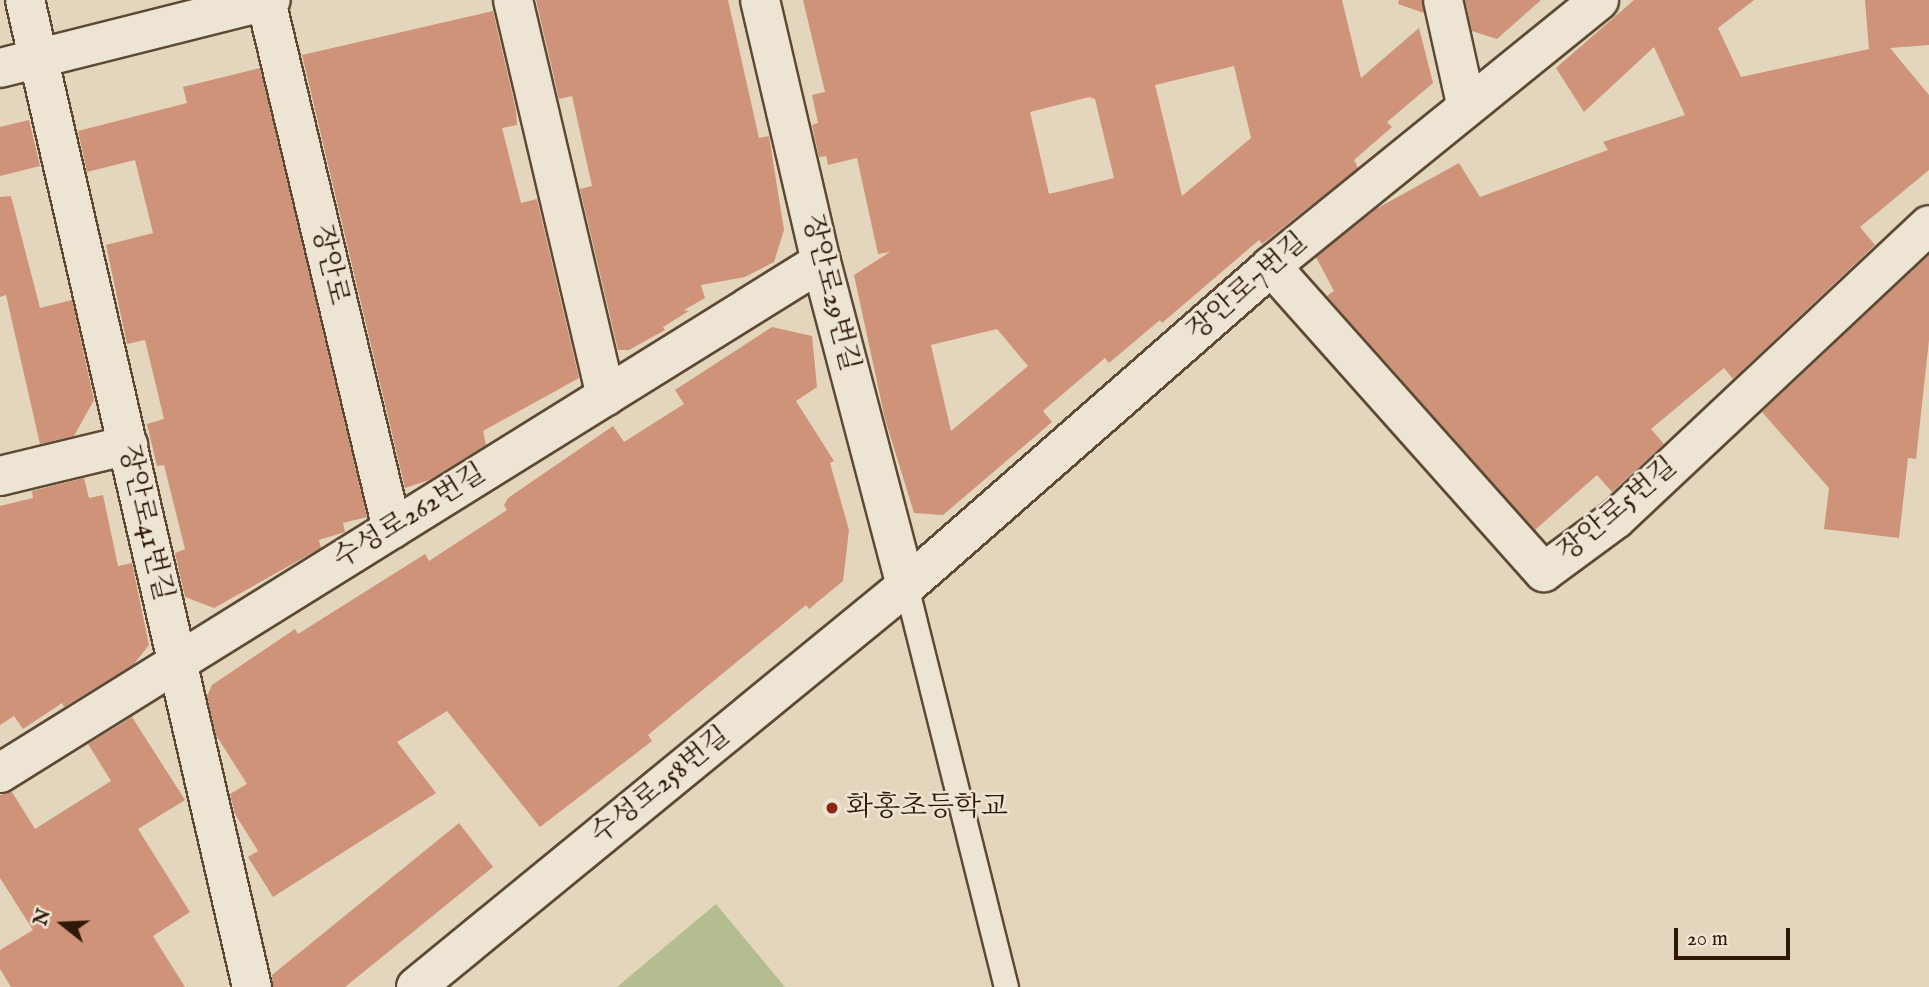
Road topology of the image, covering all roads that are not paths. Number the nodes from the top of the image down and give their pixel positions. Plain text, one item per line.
1 (25, 0) edge
2 (513, 0) edge
3 (760, 0) edge
4 (1443, 0) edge
5 (1599, 0) edge
6 (269, 1) edge
7 (38, 58) junction
8 (0, 68) edge
9 (1466, 104) junction
10 (1929, 225) edge
11 (821, 262) junction
12 (1271, 266) junction
13 (606, 396) junction
14 (128, 445) junction
15 (0, 476) edge
16 (392, 528) junction
17 (906, 586) junction
18 (176, 663) junction
19 (0, 773) edge
20 (252, 987) edge
21 (416, 987) edge
22 (1006, 987) edge

1 - 7 street, 장안로41번길
2 - 13 street
3 - 11 street, 장안로29번길
4 - 9 street
5 - 9 street, 장안로7번길
6 - 7 street, 장안로
6 - 16 street, 장안로
7 - 8 street, 장안로
7 - 14 street, 장안로41번길
9 - 12 street, 장안로7번길
10 - 12 street, 장안로5번길
11 - 13 street, 수성로262번길
11 - 17 street, 장안로29번길
12 - 17 street, 장안로7번길
13 - 16 street, 수성로262번길
14 - 15 street
14 - 18 street, 장안로41번길
16 - 18 street, 수성로262번길
17 - 21 street, 수성로258번길
17 - 22 lane
18 - 19 street, 수성로262번길
18 - 20 street, 장안로41번길

